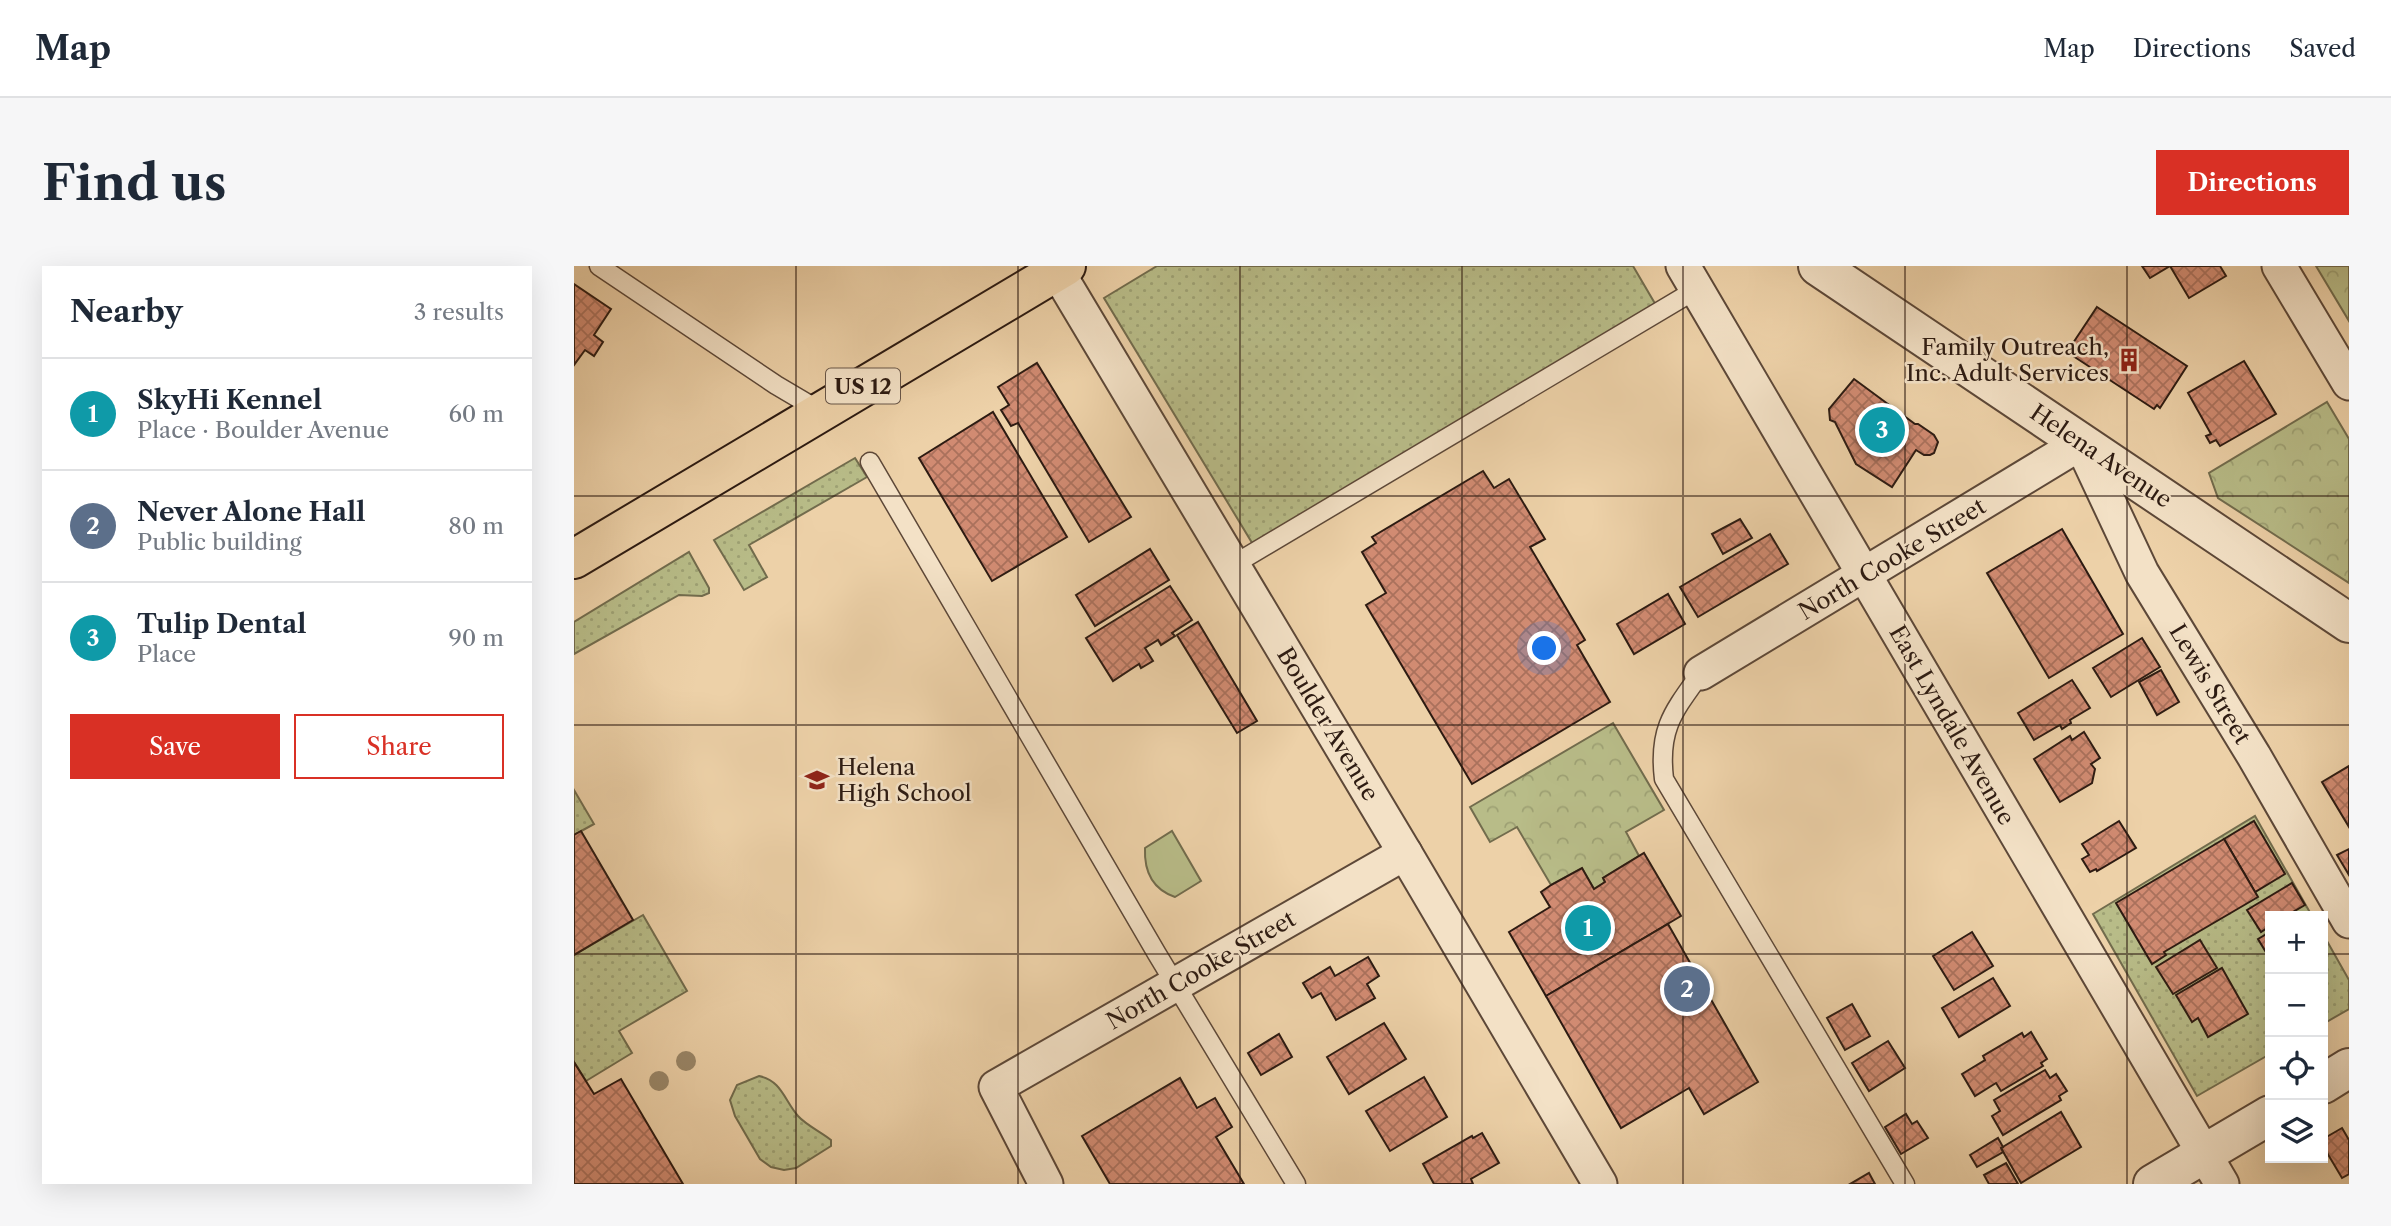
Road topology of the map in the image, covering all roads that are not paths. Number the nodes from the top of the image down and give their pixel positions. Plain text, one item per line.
1 (599, 266) edge
2 (1818, 266) edge
3 (2279, 266) edge
4 (1059, 268) edge
5 (1690, 278) edge
6 (2349, 383) edge
7 (820, 411) junction
8 (2081, 443) junction
9 (870, 462) dead end
10 (578, 550) edge
11 (1233, 565) junction
12 (1864, 576) junction
13 (2349, 623) edge
14 (1702, 673) joint
15 (1405, 853) junction
16 (2349, 921) edge
17 (1175, 984) junction
18 (2349, 1068) edge
19 (2328, 1081) edge
20 (2265, 1120) edge
21 (2213, 1169) edge
22 (1046, 1184) edge
23 (1296, 1184) edge
24 (1600, 1184) edge
25 (1905, 1184) edge
26 (2153, 1184) edge

1 - 7 lane
2 - 8 street, Helena Avenue
3 - 6 street
4 - 7 highway, US 12
4 - 11 street, Boulder Avenue
5 - 11 lane
5 - 12 street, East Lyndale Avenue
7 - 10 highway, US 12
8 - 12 street, North Cooke Street
8 - 13 street, Helena Avenue
8 - 16 street, Lewis Street
9 - 17 lane
11 - 15 street, Boulder Avenue
12 - 14 street, North Cooke Street
12 - 21 street, East Lyndale Avenue
14 - 25 lane
15 - 17 street, North Cooke Street
15 - 24 street, Boulder Avenue
17 - 22 street, North Cooke Street
17 - 23 lane
18 - 19 street
20 - 21 street
21 - 26 street

